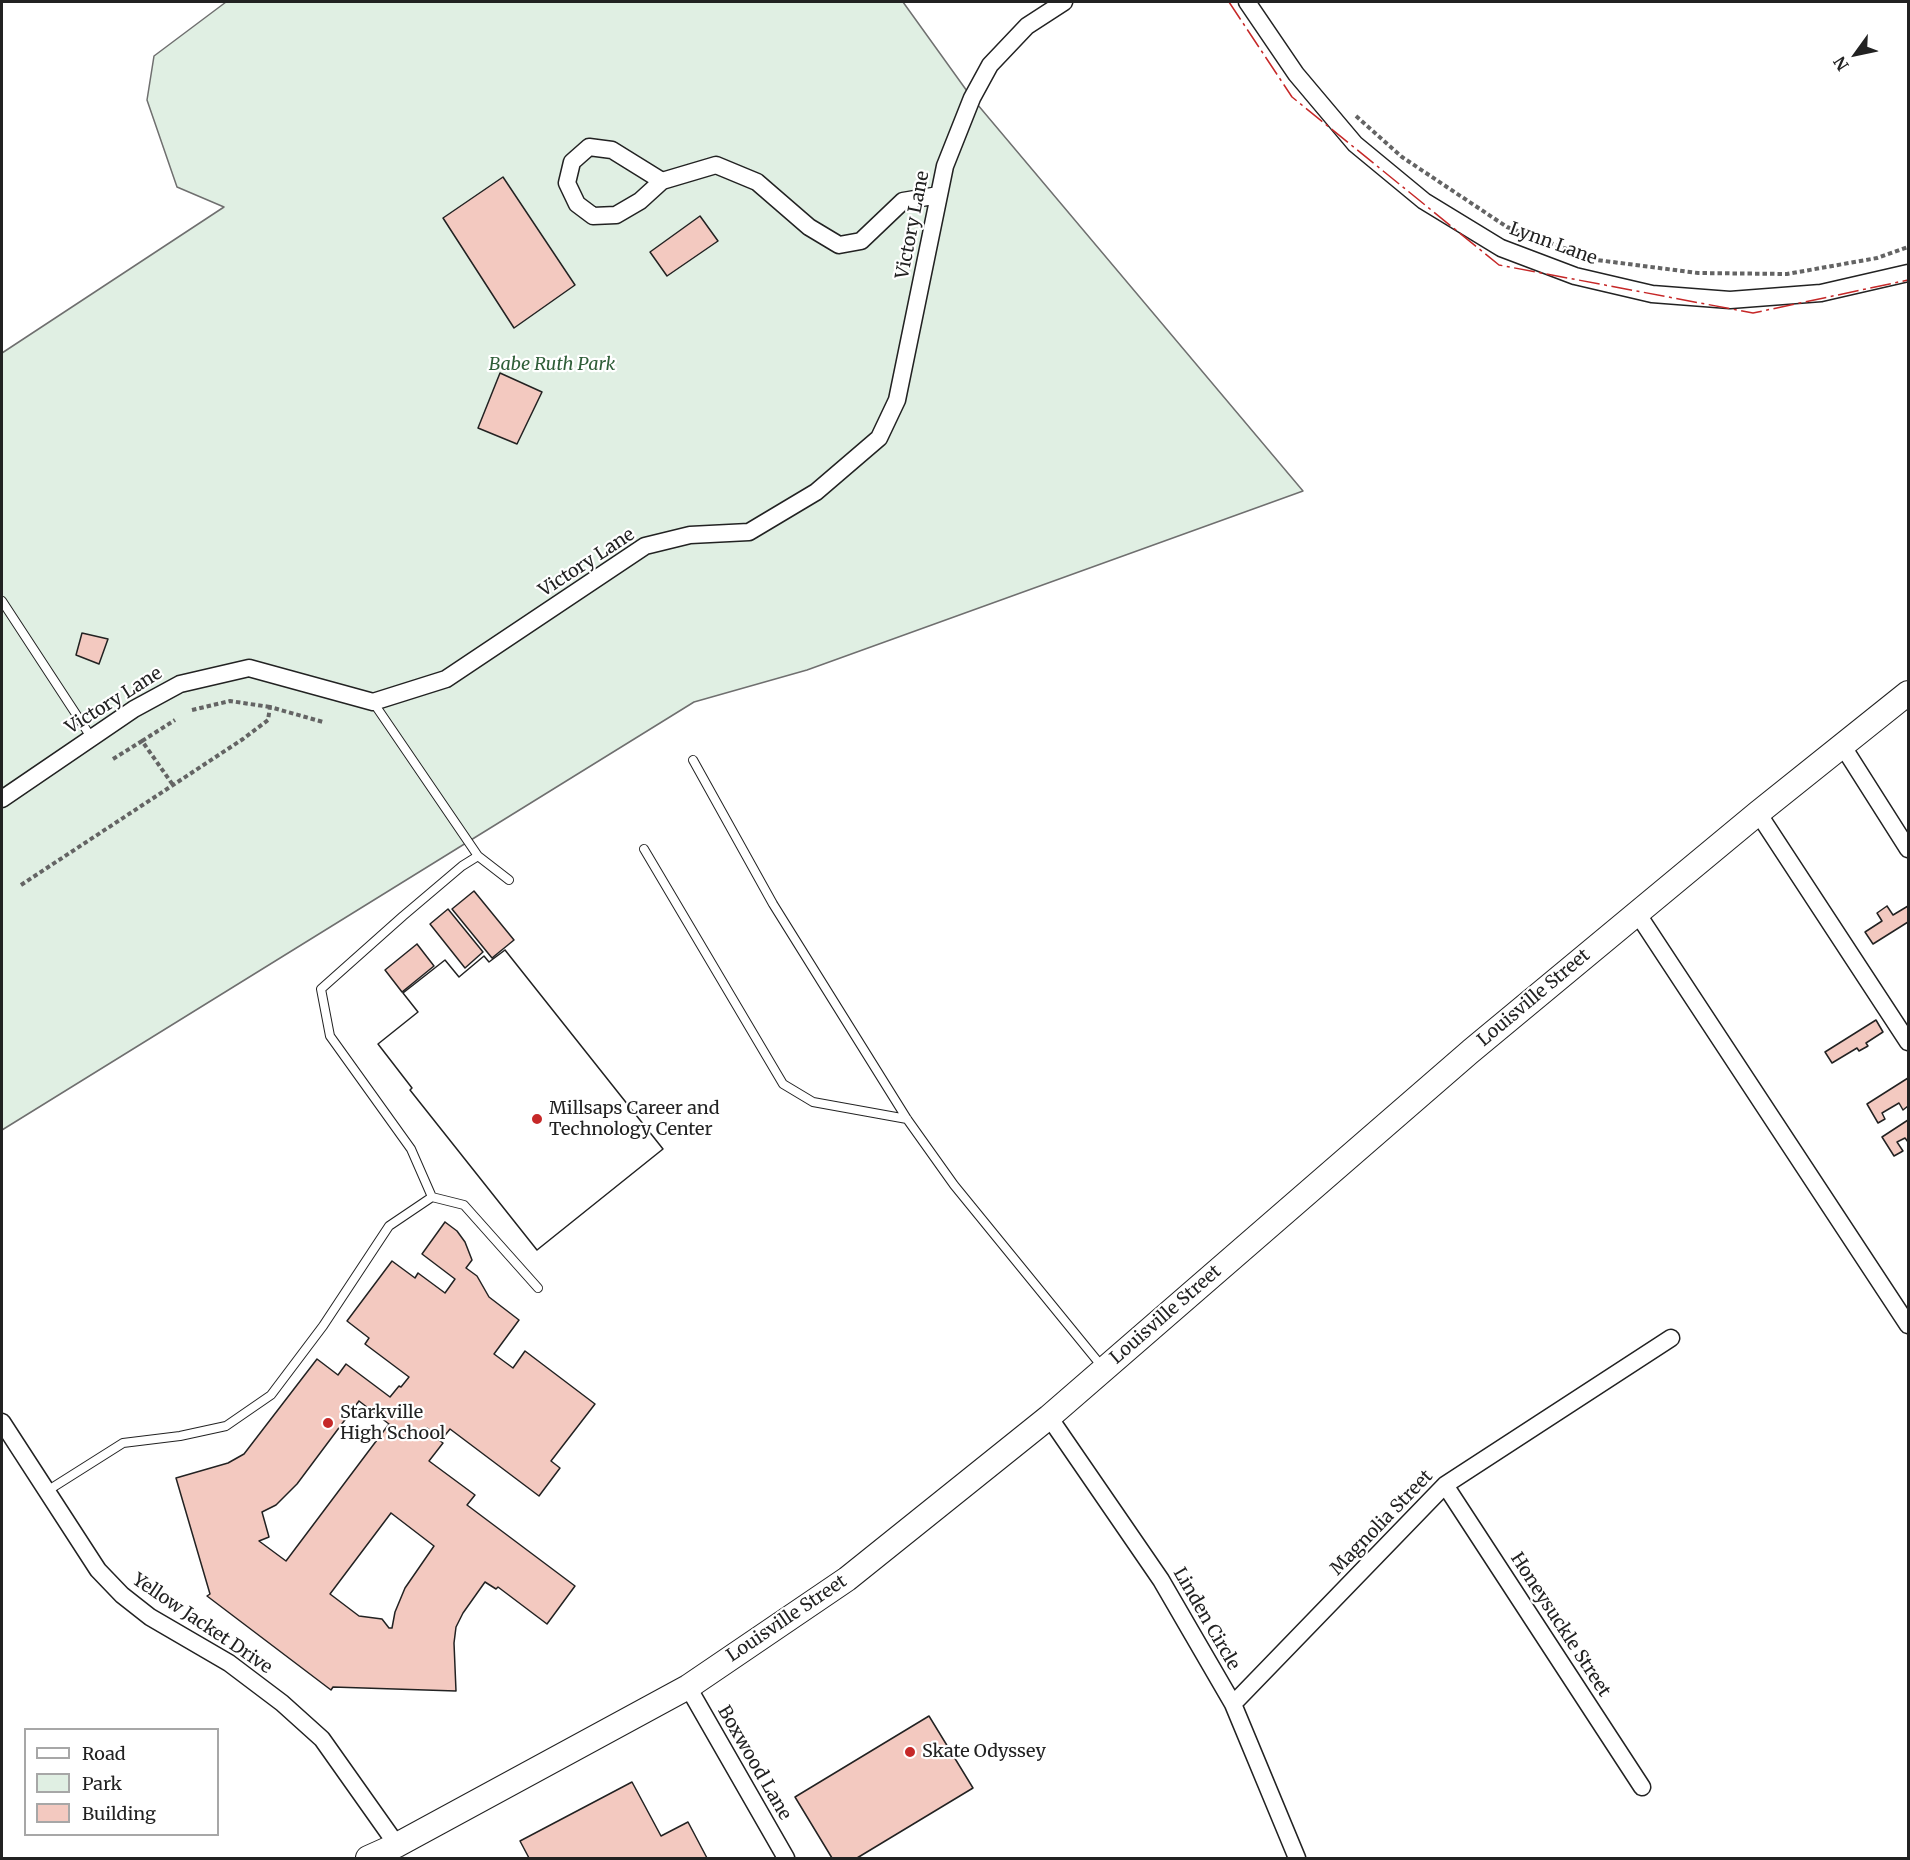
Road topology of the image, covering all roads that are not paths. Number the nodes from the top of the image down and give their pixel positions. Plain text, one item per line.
1 (1064, 2) edge
2 (1247, 2) edge
3 (662, 181) junction
4 (939, 195) junction
5 (1908, 273) edge
6 (2, 601) edge
7 (1908, 693) edge
8 (373, 702) junction
9 (91, 737) junction
10 (1842, 745) junction
11 (693, 760) dead end
12 (2, 799) edge
13 (1758, 813) junction
14 (644, 849) dead end
15 (1908, 849) edge
16 (478, 856) junction
17 (508, 879) dead end
18 (1637, 913) junction
19 (1908, 1042) edge
20 (907, 1119) junction
21 (432, 1197) junction
22 (538, 1287) dead end
23 (1908, 1325) edge
24 (1671, 1338) dead end
25 (1104, 1369) junction
26 (1049, 1417) junction
27 (2, 1422) edge
28 (1445, 1485) junction
29 (47, 1491) junction
30 (688, 1687) junction
31 (1233, 1704) junction
32 (1642, 1787) dead end
33 (397, 1845) junction
34 (368, 1858) edge
35 (786, 1858) edge
36 (1297, 1858) edge

1 - 4 street, Victory Lane
2 - 5 street, Lynn Lane
3 - 3 street
3 - 4 street
4 - 8 street, Victory Lane
6 - 9 lane
7 - 10 main road, Louisville Street
8 - 9 street, Victory Lane
8 - 16 lane
9 - 12 street, Victory Lane
10 - 13 main road, Louisville Street
10 - 15 street
11 - 20 lane
13 - 18 main road, Louisville Street
13 - 19 street
14 - 20 lane
16 - 17 lane
16 - 21 lane
18 - 23 street
18 - 25 main road, Louisville Street
20 - 25 lane
21 - 22 lane
21 - 29 lane
24 - 28 street, Magnolia Street
25 - 26 main road, Louisville Street
26 - 30 main road, Louisville Street
26 - 31 street, Linden Circle
27 - 29 street, Yellow Jacket Drive
28 - 31 street, Magnolia Street
28 - 32 street, Honeysuckle Street
29 - 33 street, Yellow Jacket Drive
30 - 33 main road, Louisville Street
30 - 35 street, Boxwood Lane
31 - 36 street, Linden Circle
33 - 34 main road, Louisville Street

